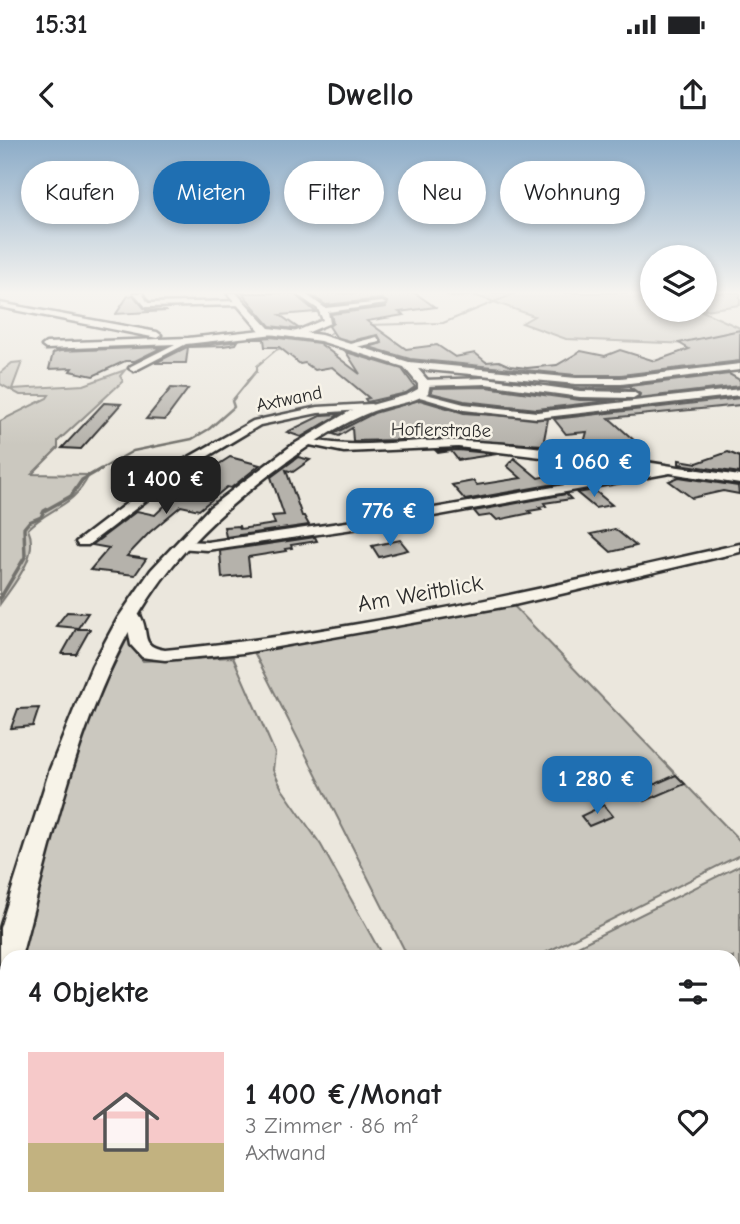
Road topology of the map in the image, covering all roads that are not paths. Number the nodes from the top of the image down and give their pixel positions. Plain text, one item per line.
1 (109, 344) edge
2 (171, 344) edge
3 (183, 344) edge
4 (338, 344) edge
5 (358, 344) edge
6 (46, 346) dead end
7 (346, 346) junction
8 (408, 365) junction
9 (121, 367) dead end
10 (740, 367) edge
11 (134, 368) dead end
12 (421, 389) junction
13 (740, 392) edge
14 (706, 396) junction
15 (371, 407) junction
16 (309, 442) junction
17 (670, 470) junction
18 (740, 480) edge
19 (83, 542) dead end
20 (183, 545) junction
21 (740, 548) edge
22 (129, 618) junction
23 (8, 950) edge

1 - 6 street
2 - 9 street
3 - 11 street
4 - 7 street
5 - 7 street
7 - 8 street
8 - 10 street
8 - 12 street
12 - 14 street
12 - 14 street
12 - 15 street
13 - 14 street
15 - 16 street
15 - 19 street, Axtwand
16 - 17 street, Hoflerstraße
16 - 20 street
17 - 18 street, Hoflerstraße
17 - 20 street
20 - 22 street
21 - 22 street, Am Weitblick
22 - 23 street

